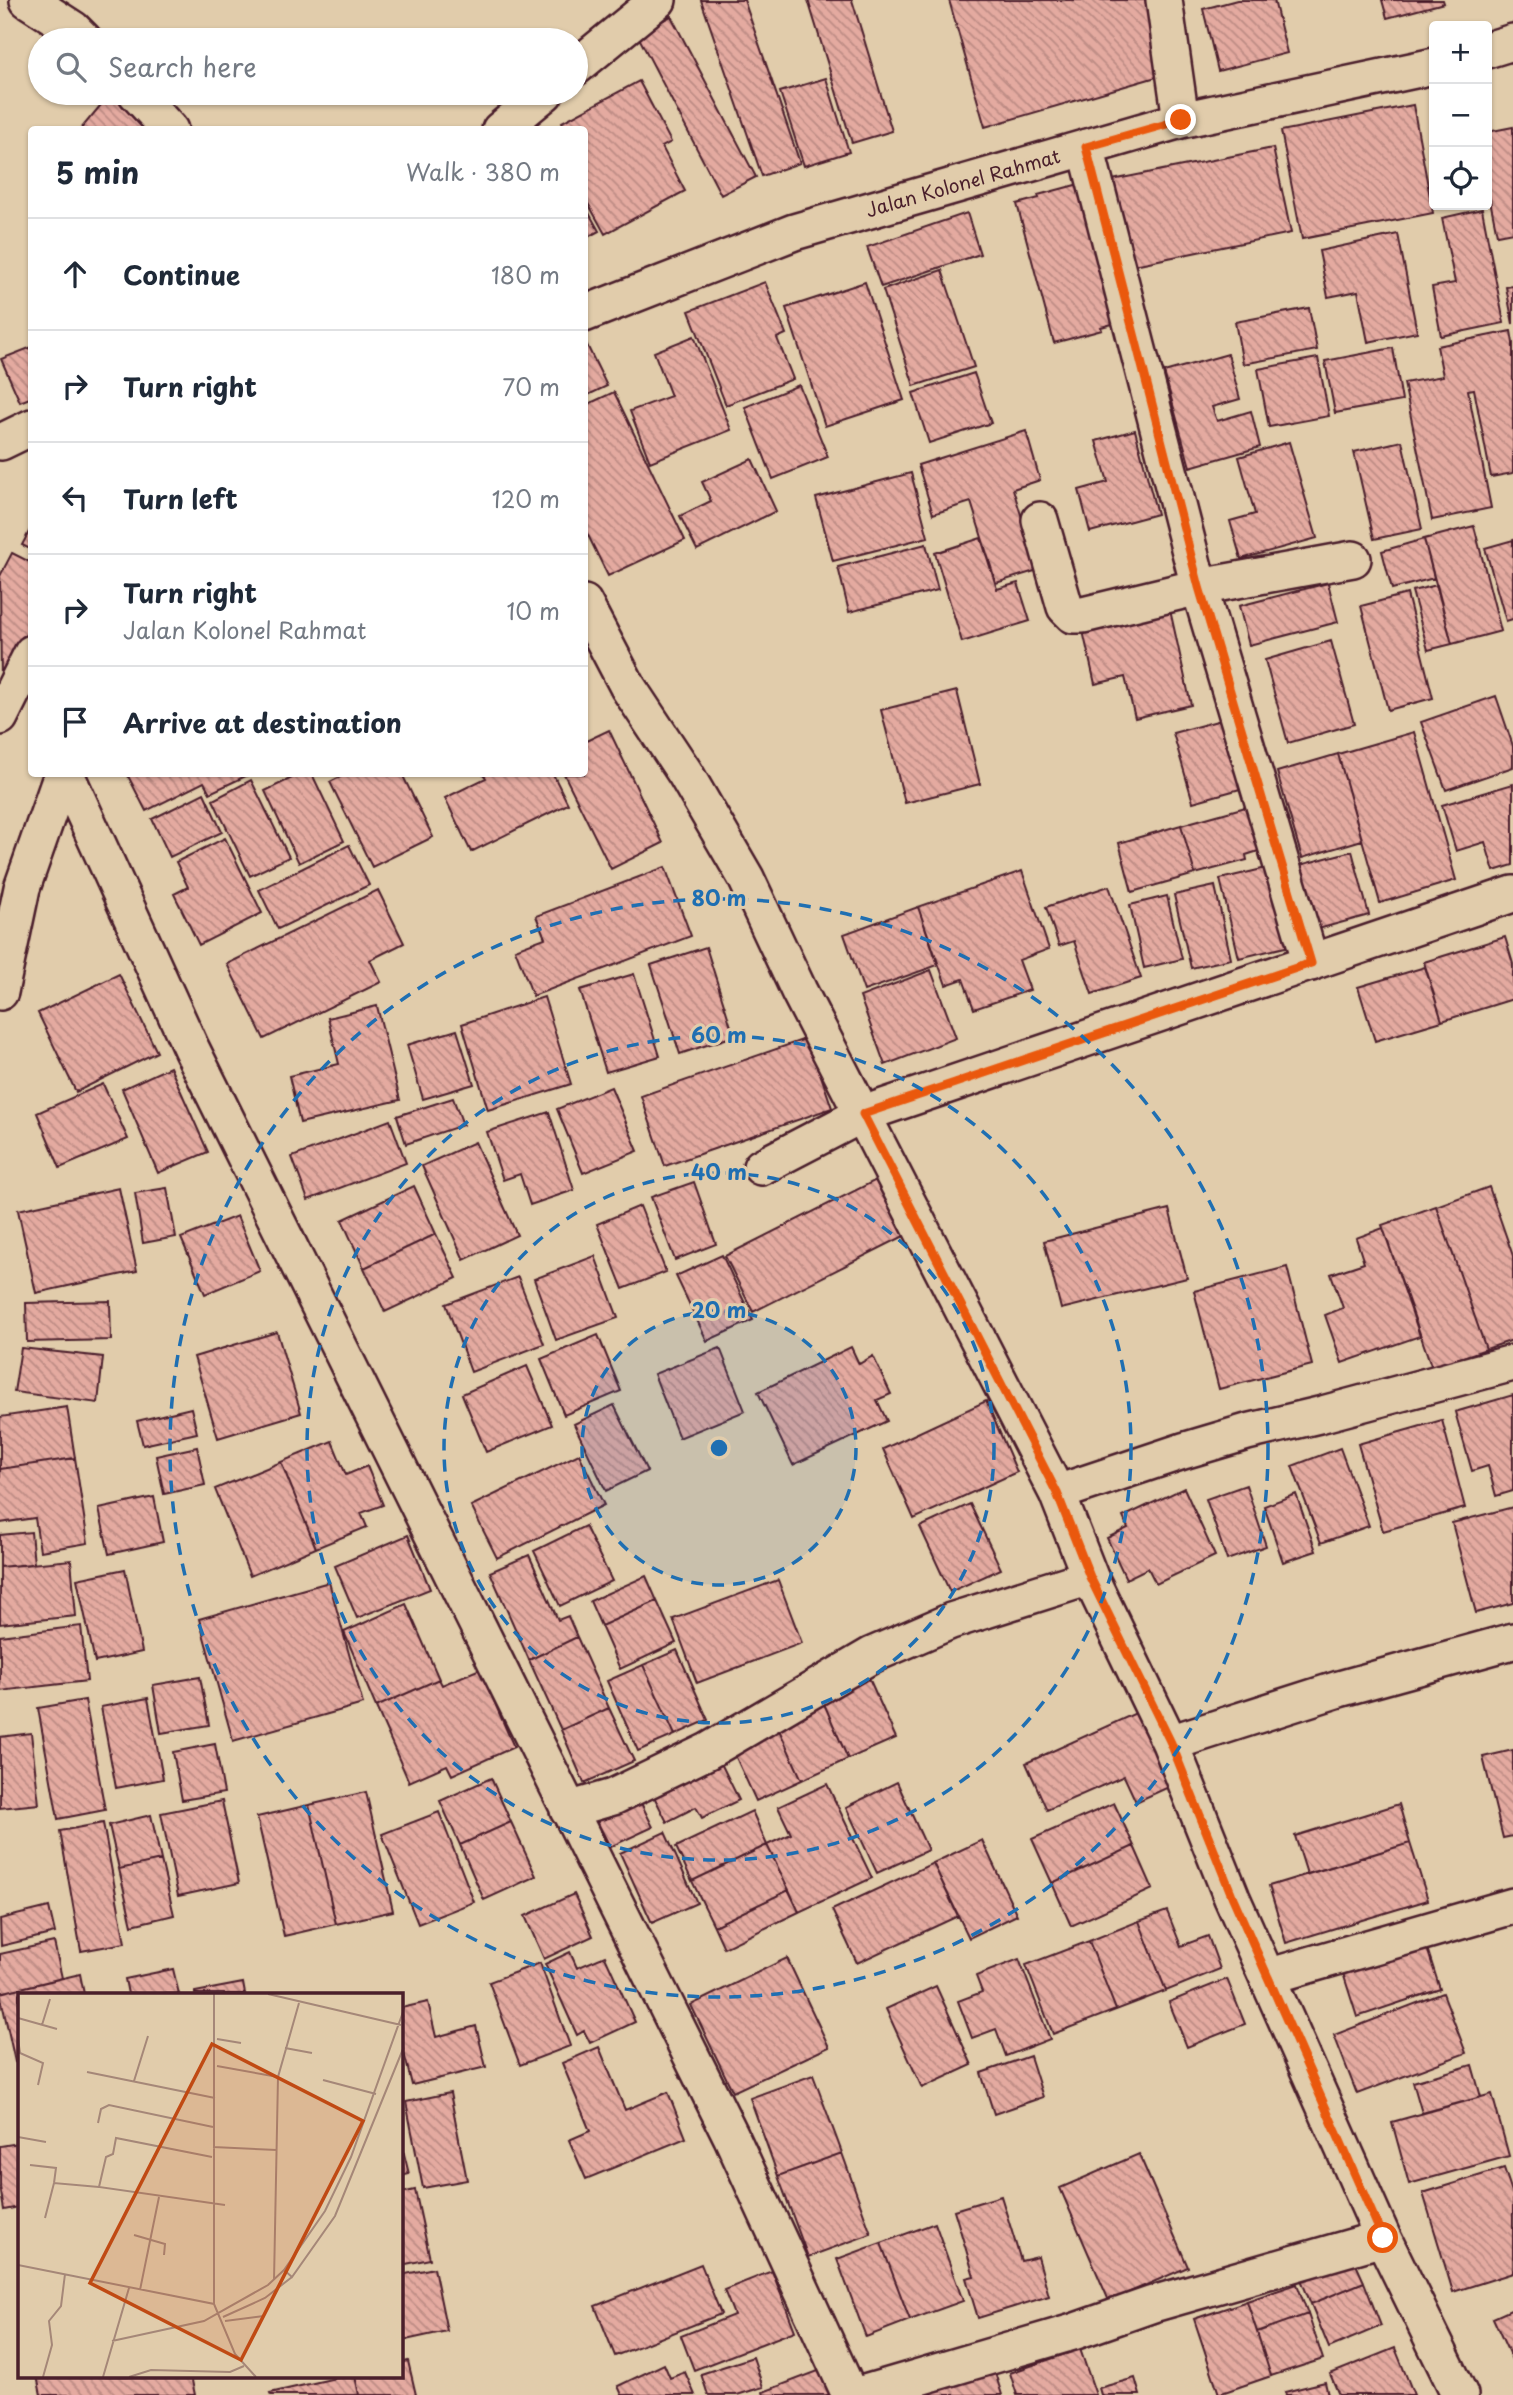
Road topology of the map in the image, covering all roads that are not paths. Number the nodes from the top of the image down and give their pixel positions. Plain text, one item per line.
1 (28, 0) edge
2 (658, 0) edge
3 (1164, 0) edge
4 (72, 28) edge
5 (1513, 42) edge
6 (1492, 48) edge
7 (588, 58) edge
8 (1429, 67) edge
9 (147, 105) edge
10 (530, 105) edge
11 (1181, 120) junction
12 (166, 126) edge
13 (505, 126) edge
14 (1086, 147) junction
15 (588, 312) edge
16 (1040, 520) dead end
17 (1353, 559) dead end
18 (1199, 587) junction
19 (588, 611) edge
20 (28, 661) edge
21 (0, 716) edge
22 (63, 777) edge
23 (65, 777) edge
24 (11, 887) edge
25 (1513, 894) edge
26 (1311, 963) junction
27 (0, 992) edge
28 (863, 1114) junction
29 (761, 1167) dead end
30 (1513, 1363) edge
31 (1057, 1493) junction
32 (1090, 1577) junction
33 (1513, 1641) edge
34 (1171, 1743) junction
35 (568, 1810) junction
36 (1513, 1906) edge
37 (1267, 1977) junction
38 (1383, 2238) junction
39 (850, 2395) edge
40 (858, 2395) edge
41 (1460, 2395) edge

1 - 4 street
2 - 7 street
3 - 11 street
5 - 6 street
8 - 11 street, Jalan Kolonel Rahmat
9 - 12 street
10 - 13 street
11 - 14 street, Jalan Kolonel Rahmat
14 - 15 street, Jalan Kolonel Rahmat
14 - 18 street
16 - 18 street
17 - 18 street
18 - 26 street
19 - 28 street
20 - 21 street
22 - 24 street
23 - 35 street
24 - 27 street
25 - 26 street
26 - 28 street
28 - 29 street
28 - 31 street
30 - 31 street
31 - 32 street
32 - 34 street
32 - 35 street
33 - 34 street
34 - 37 street
35 - 39 street
36 - 37 street
37 - 38 street
38 - 40 street
38 - 41 street

